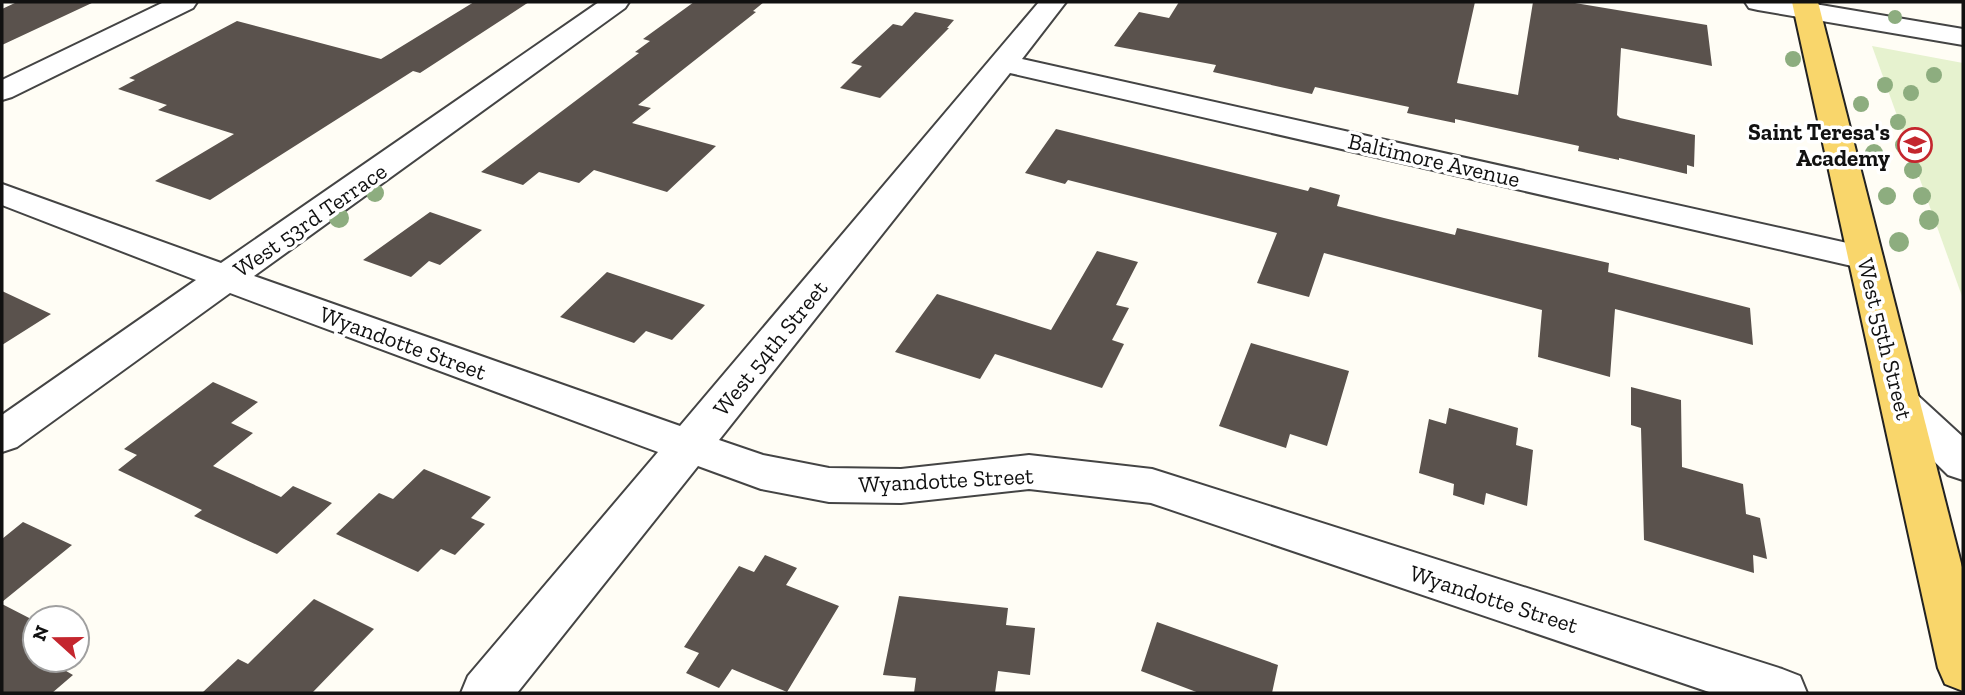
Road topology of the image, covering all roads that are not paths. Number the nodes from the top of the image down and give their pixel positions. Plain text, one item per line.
1 (184, 2) edge
2 (616, 2) edge
3 (1053, 2) edge
4 (1758, 2) edge
5 (1806, 6) edge
6 (1963, 37) edge
7 (1003, 63) junction
8 (2, 92) edge
9 (2, 194) edge
10 (1865, 258) junction
11 (228, 279) junction
12 (1900, 404) junction
13 (2, 436) edge
14 (690, 447) junction
15 (1963, 463) edge
16 (1963, 668) edge
17 (486, 693) edge
18 (1782, 693) edge

1 - 8 street
2 - 11 street, West 53rd Terrace
3 - 7 street, West 54th Street
4 - 5 street
5 - 6 street
5 - 10 main road, West 55th Street
7 - 10 street, Baltimore Avenue
7 - 14 street, West 54th Street
9 - 11 street, Wyandotte Street
10 - 12 main road, West 55th Street
11 - 13 street, West 53rd Terrace
11 - 14 street, Wyandotte Street
12 - 15 street
12 - 16 main road, West 55th Street
14 - 17 street, West 54th Street
14 - 18 street, Wyandotte Street

